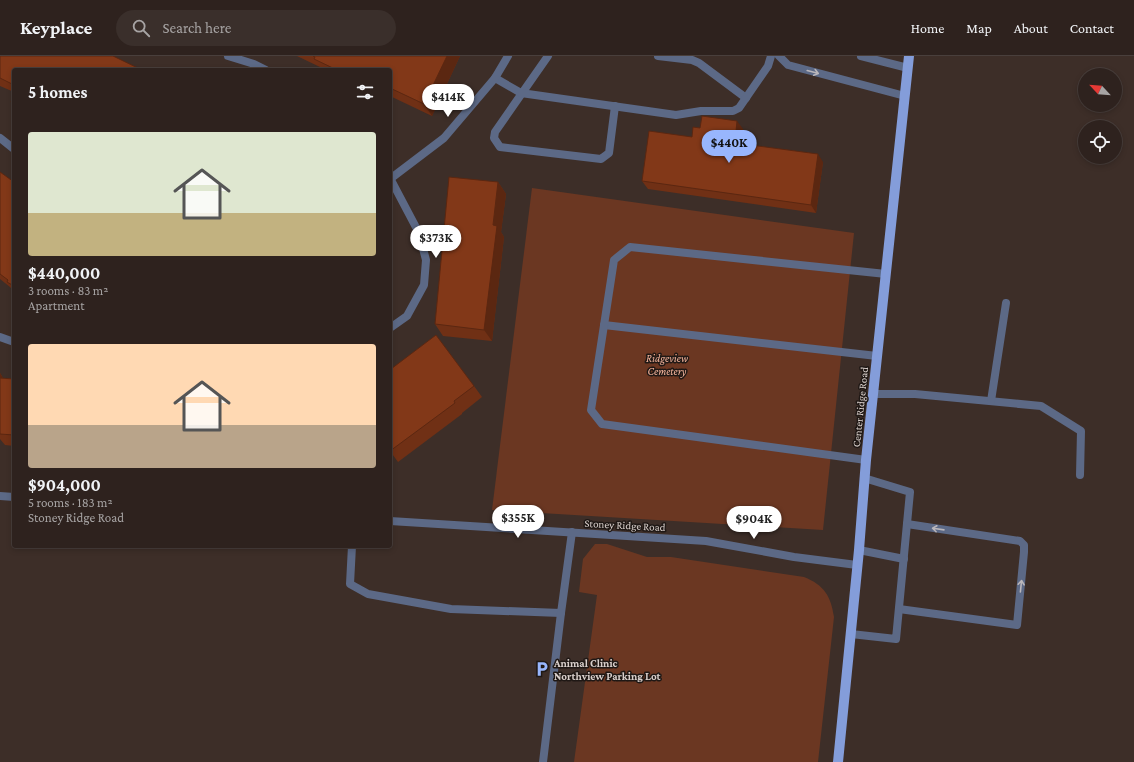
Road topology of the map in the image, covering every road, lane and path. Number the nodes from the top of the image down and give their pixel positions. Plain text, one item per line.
1 (228, 56) edge
2 (508, 56) edge
3 (548, 56) edge
4 (658, 56) edge
5 (772, 56) edge
6 (779, 56) edge
7 (861, 56) edge
8 (909, 56) edge
9 (262, 68) edge
10 (908, 68) junction
11 (495, 78) junction
12 (521, 93) junction
13 (905, 96) junction
14 (746, 98) junction
15 (615, 106) junction
16 (0, 138) edge
17 (12, 147) edge
18 (392, 177) edge
19 (392, 183) edge
20 (886, 274) junction
21 (1006, 303) dead end
22 (604, 325) junction
23 (392, 327) edge
24 (0, 337) edge
25 (12, 341) edge
26 (878, 356) junction
27 (874, 394) junction
28 (991, 401) junction
29 (866, 460) junction
30 (1080, 475) dead end
31 (864, 478) junction
32 (0, 496) edge
33 (12, 497) edge
34 (392, 521) edge
35 (907, 524) junction
36 (572, 532) junction
37 (352, 548) edge
38 (859, 550) junction
39 (904, 559) junction
40 (858, 565) junction
41 (899, 609) junction
42 (561, 613) junction
43 (851, 634) junction
44 (542, 762) edge
45 (838, 762) edge

1 - 9 street
2 - 11 street
3 - 12 street
4 - 14 street
5 - 14 street
6 -> 13 street
7 - 10 street
8 - 10 main road, Center Ridge Road
10 - 13 main road, Center Ridge Road
11 - 12 street
11 - 18 street
12 - 15 street
12 - 15 street
13 - 20 main road, Center Ridge Road
14 - 15 street
16 - 17 street
19 - 23 street
20 - 22 street
20 - 26 main road, Center Ridge Road
21 - 28 street
22 - 26 street
22 - 29 street
24 - 25 street
26 - 27 main road, Center Ridge Road
27 - 28 street
27 - 29 main road, Center Ridge Road
28 - 30 street
29 - 31 main road, Center Ridge Road
31 - 35 street
31 - 38 main road, Center Ridge Road
32 - 33 street
34 - 36 street, Stoney Ridge Road
35 - 39 street
41 -> 35 street
36 - 40 street, Stoney Ridge Road
36 - 42 street
37 - 42 street
38 - 39 street
38 - 40 main road, Center Ridge Road
39 - 41 street
40 - 43 main road, Center Ridge Road
41 - 43 street
42 - 44 street
43 - 45 main road, Center Ridge Road

